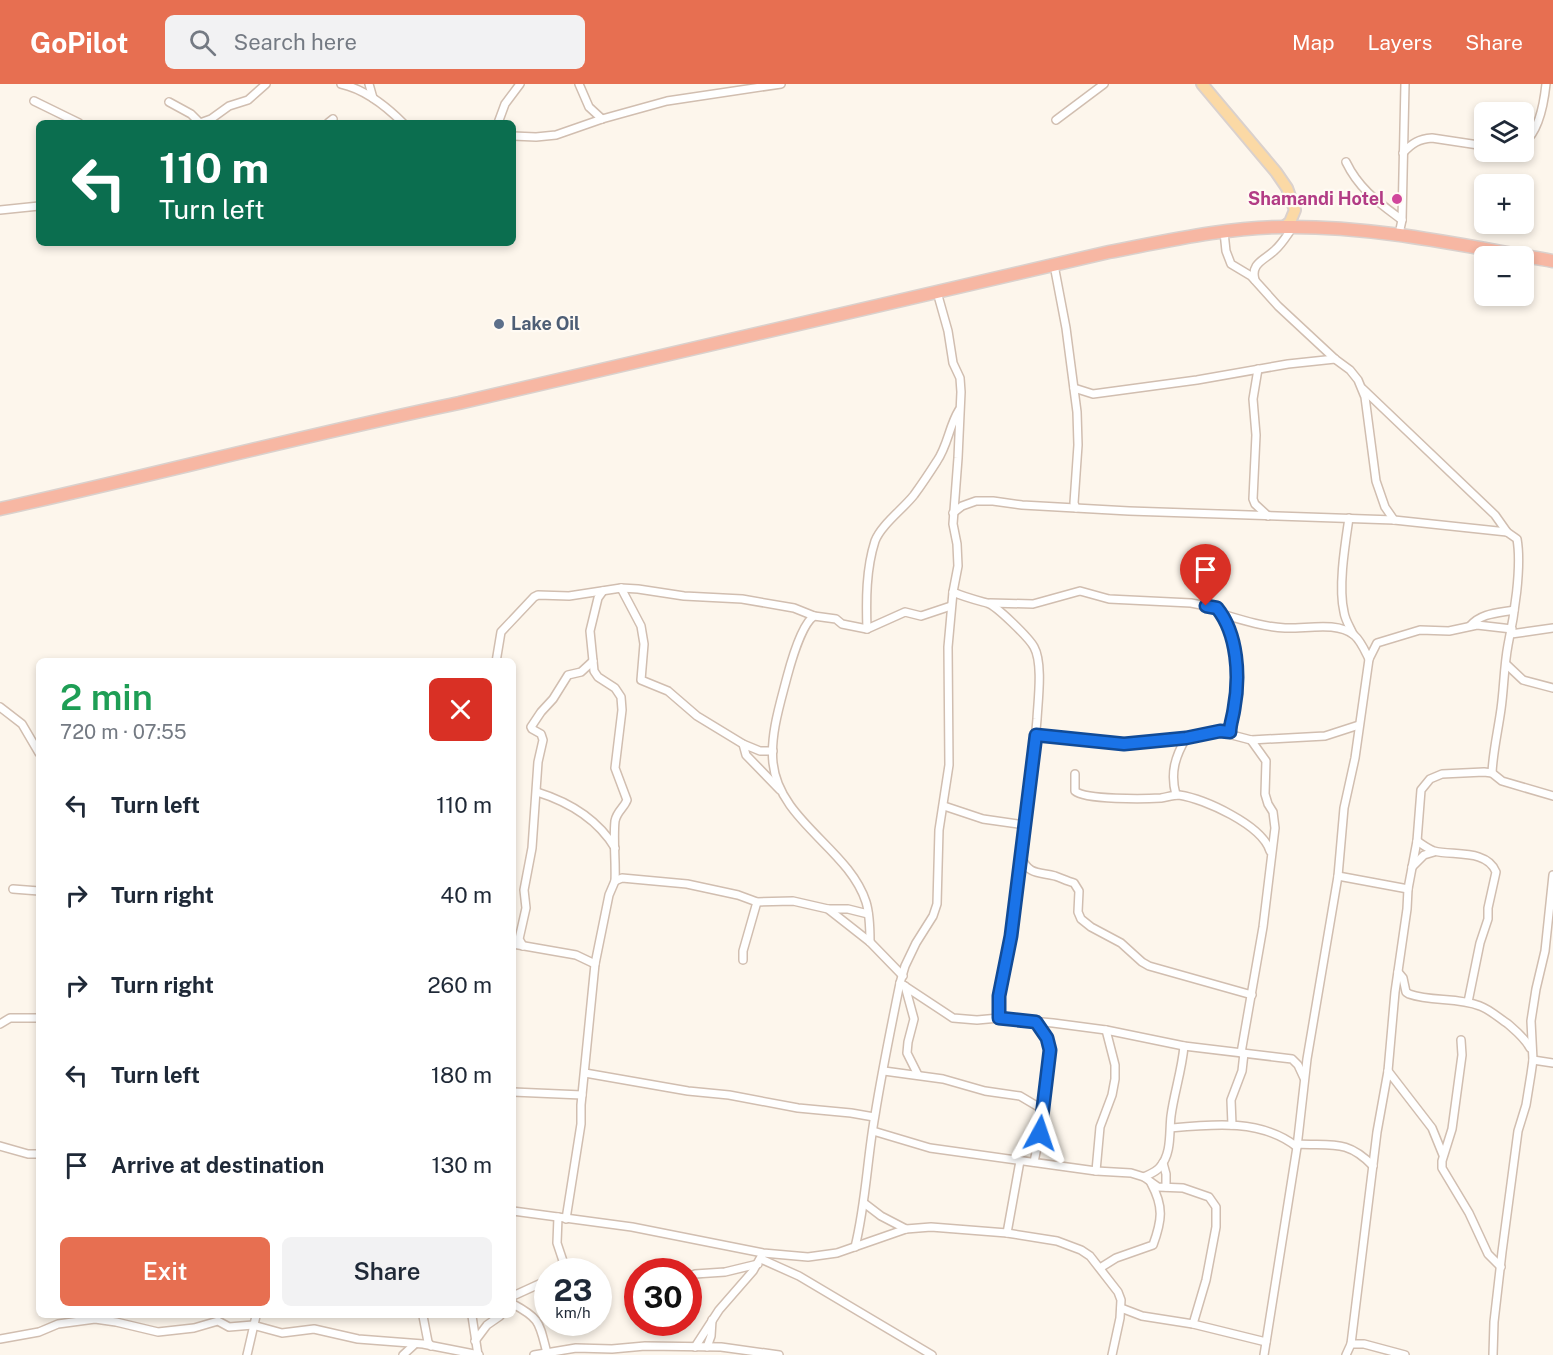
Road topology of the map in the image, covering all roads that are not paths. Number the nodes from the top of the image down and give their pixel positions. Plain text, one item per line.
1 (266, 84) edge
2 (347, 84) edge
3 (369, 84) edge
4 (520, 84) edge
5 (579, 84) edge
6 (781, 84) edge
7 (1104, 84) edge
8 (1202, 84) edge
9 (1405, 84) edge
10 (1546, 84) edge
11 (374, 99) junction
12 (34, 101) dead end
13 (169, 102) dead end
14 (602, 119) junction
15 (73, 120) edge
16 (197, 120) edge
17 (208, 120) edge
18 (399, 120) edge
19 (499, 120) edge
20 (1056, 120) dead end
21 (1534, 127) edge
22 (516, 136) edge
23 (1474, 144) edge
24 (1403, 153) junction
25 (1346, 162) dead end
26 (36, 206) edge
27 (0, 210) edge
28 (1402, 220) junction
29 (1289, 227) junction
30 (1224, 232) junction
31 (1399, 234) junction
32 (1553, 261) edge
33 (1054, 266) junction
34 (1256, 280) junction
35 (937, 292) junction
36 (1335, 359) junction
37 (1258, 369) junction
38 (1074, 388) junction
39 (1362, 388) junction
40 (960, 408) junction
41 (1076, 508) junction
42 (0, 509) edge
43 (953, 513) junction
44 (1269, 516) junction
45 (1349, 518) junction
46 (1394, 520) junction
47 (1507, 532) junction
48 (621, 588) junction
49 (603, 591) junction
50 (953, 592) junction
51 (989, 603) junction
52 (951, 606) junction
53 (1514, 610) junction
54 (1222, 614) junction
55 (814, 616) junction
56 (1470, 626) junction
57 (1553, 628) edge
58 (867, 629) junction
59 (1511, 632) junction
60 (1353, 634) junction
61 (497, 658) edge
62 (1369, 659) junction
63 (593, 661) junction
64 (1506, 664) junction
65 (1553, 688) edge
66 (0, 707) edge
67 (1359, 725) junction
68 (1230, 732) junction
69 (1036, 735) junction
70 (1186, 738) junction
71 (1251, 740) junction
72 (36, 744) edge
73 (743, 744) junction
74 (773, 751) junction
75 (1492, 773) junction
76 (1075, 774) dead end
77 (537, 792) junction
78 (782, 792) junction
79 (1176, 795) junction
80 (1553, 796) edge
81 (944, 806) junction
82 (1025, 825) junction
83 (1418, 841) junction
84 (615, 848) junction
85 (1438, 852) junction
86 (1271, 854) junction
87 (1021, 856) junction
88 (1412, 867) junction
89 (1553, 875) edge
90 (1338, 876) junction
91 (615, 881) junction
92 (13, 889) dead end
93 (1408, 889) junction
94 (36, 891) edge
95 (757, 902) junction
96 (828, 909) junction
97 (868, 914) junction
98 (870, 942) junction
99 (516, 945) edge
100 (523, 946) junction
101 (743, 960) dead end
102 (595, 964) junction
103 (1398, 972) junction
104 (903, 982) junction
105 (1252, 995) junction
106 (1468, 1002) junction
107 (36, 1018) edge
108 (999, 1018) junction
109 (1036, 1022) junction
110 (0, 1024) edge
111 (1106, 1030) junction
112 (1461, 1040) dead end
113 (1184, 1046) junction
114 (1243, 1053) junction
115 (1533, 1057) junction
116 (1553, 1063) edge
117 (884, 1071) junction
118 (1388, 1071) junction
119 (585, 1073) junction
120 (918, 1075) junction
121 (1304, 1078) junction
122 (516, 1092) edge
123 (582, 1095) junction
124 (1042, 1109) junction
125 (874, 1117) junction
126 (1232, 1125) junction
127 (1171, 1128) junction
128 (873, 1131) junction
129 (0, 1146) edge
130 (1297, 1146) junction
131 (36, 1154) edge
132 (1443, 1156) junction
133 (1020, 1161) junction
134 (1034, 1162) junction
135 (1163, 1163) junction
136 (1373, 1166) junction
137 (1096, 1171) junction
138 (1144, 1177) junction
139 (1152, 1183) junction
140 (1166, 1187) junction
141 (864, 1203) junction
142 (516, 1211) edge
143 (562, 1218) junction
144 (906, 1229) junction
145 (1008, 1233) junction
146 (855, 1247) junction
147 (562, 1258) edge
148 (760, 1258) junction
149 (1501, 1267) junction
150 (1100, 1268) junction
151 (702, 1274) edge
152 (534, 1286) edge
153 (516, 1295) edge
154 (516, 1306) edge
155 (1121, 1308) junction
156 (104, 1318) edge
157 (256, 1318) edge
158 (423, 1318) edge
159 (472, 1318) edge
160 (497, 1318) edge
161 (99, 1320) junction
162 (712, 1320) junction
163 (1193, 1324) junction
164 (254, 1325) junction
165 (0, 1339) edge
166 (475, 1341) junction
167 (1266, 1342) junction
168 (415, 1344) junction
169 (1351, 1344) junction
170 (431, 1346) junction
171 (683, 1347) junction
172 (695, 1347) junction
173 (708, 1350) edge
174 (634, 1351) edge
175 (547, 1353) junction
176 (247, 1355) edge
177 (403, 1355) edge
178 (476, 1355) edge
179 (534, 1355) edge
180 (686, 1355) edge
181 (779, 1355) edge
182 (932, 1355) edge
183 (1112, 1355) edge
184 (1264, 1355) edge
185 (1346, 1355) edge
186 (1405, 1355) edge
187 (1493, 1355) edge

1 - 17 street
2 - 11 street
3 - 11 street
4 - 19 street
5 - 14 street
6 - 14 street
7 - 20 street
8 - 29 main road
9 - 24 street
10 - 21 street
11 - 18 street
12 - 15 street
13 - 16 street
14 - 22 street
23 - 24 street
24 - 28 street
25 - 28 street
26 - 27 street
28 - 31 street
29 - 30 highway
29 - 31 highway
29 - 34 street
30 - 33 highway
30 - 34 street
31 - 32 highway
33 - 35 highway
33 - 38 street
34 - 36 street
35 - 40 street
35 - 42 highway
36 - 37 street
36 - 39 street
37 - 38 street
37 - 44 street
38 - 41 street
39 - 46 street
39 - 47 street
40 - 43 street
40 - 58 street
41 - 43 street
41 - 44 street
43 - 50 street
44 - 45 street
45 - 46 street
45 - 60 street
46 - 47 street
47 - 53 street
48 - 49 street
48 - 55 street
48 - 73 street
49 - 61 street
49 - 63 street
50 - 51 street
50 - 52 street
51 - 54 street
51 - 69 street
52 - 58 street
52 - 81 street
53 - 56 street
53 - 59 street
54 - 60 street
54 - 68 street
55 - 58 street
55 - 74 street
56 - 59 street
56 - 62 street
57 - 59 street
59 - 64 street
60 - 62 street
62 - 67 street
63 - 77 street
63 - 84 street
64 - 65 street
64 - 75 street
66 - 72 street
67 - 71 street
67 - 90 street
68 - 70 street
68 - 71 street
69 - 70 street
69 - 82 street
70 - 79 street
71 - 86 street
73 - 74 street
73 - 78 street
74 - 78 street
75 - 80 street
75 - 83 street
76 - 79 street
77 - 84 street
77 - 100 street
78 - 97 street
79 - 86 street
81 - 82 street
81 - 104 street
82 - 87 street
83 - 85 street
83 - 88 street
84 - 91 street
85 - 88 street
85 - 106 street
86 - 105 street
87 - 105 street
87 - 108 street
88 - 93 street
89 - 115 street
90 - 93 street
90 - 121 street
91 - 95 street
91 - 102 street
92 - 94 street
93 - 103 street
95 - 96 street
95 - 101 street
96 - 97 street
96 - 98 street
97 - 98 street
98 - 104 street
99 - 100 street
100 - 102 street
102 - 119 street
103 - 106 street
103 - 118 street
104 - 108 street
104 - 117 street
104 - 120 street
105 - 114 street
106 - 115 street
107 - 110 street
108 - 109 street
109 - 111 street
109 - 124 street
111 - 113 street
111 - 137 street
112 - 132 street
113 - 114 street
113 - 127 street
114 - 121 street
114 - 126 street
115 - 116 street
115 - 149 street
117 - 120 street
117 - 125 street
118 - 132 street
118 - 136 street
119 - 123 street
119 - 125 street
120 - 124 street
121 - 130 street
122 - 123 street
123 - 143 street
124 - 134 street
125 - 128 street
126 - 127 street
126 - 130 street
127 - 135 street
128 - 133 street
128 - 141 street
129 - 131 street
130 - 136 street
130 - 167 street
132 - 149 street
133 - 134 street
133 - 145 street
134 - 137 street
135 - 138 street
135 - 140 street
136 - 169 street
137 - 138 street
138 - 139 street
139 - 140 street
139 - 150 street
140 - 163 street
141 - 144 street
141 - 146 street
142 - 143 street
143 - 147 street
143 - 148 street
144 - 145 street
144 - 146 street
145 - 150 street
146 - 148 street
148 - 151 street
148 - 162 street
148 - 182 street
149 - 187 street
150 - 155 street
152 - 153 street
154 - 175 street
155 - 163 street
155 - 183 street
156 - 161 street
157 - 164 street
158 - 170 street
159 - 166 street
160 - 166 street
161 - 164 street
161 - 165 street
162 - 172 street
162 - 173 street
163 - 167 street
164 - 168 street
164 - 176 street
166 - 178 street
167 - 184 street
168 - 170 street
168 - 177 street
169 - 185 street
169 - 186 street
170 - 178 street
171 - 172 street
171 - 174 street
171 - 180 street
172 - 173 street
173 - 181 street
174 - 175 street
175 - 179 street

